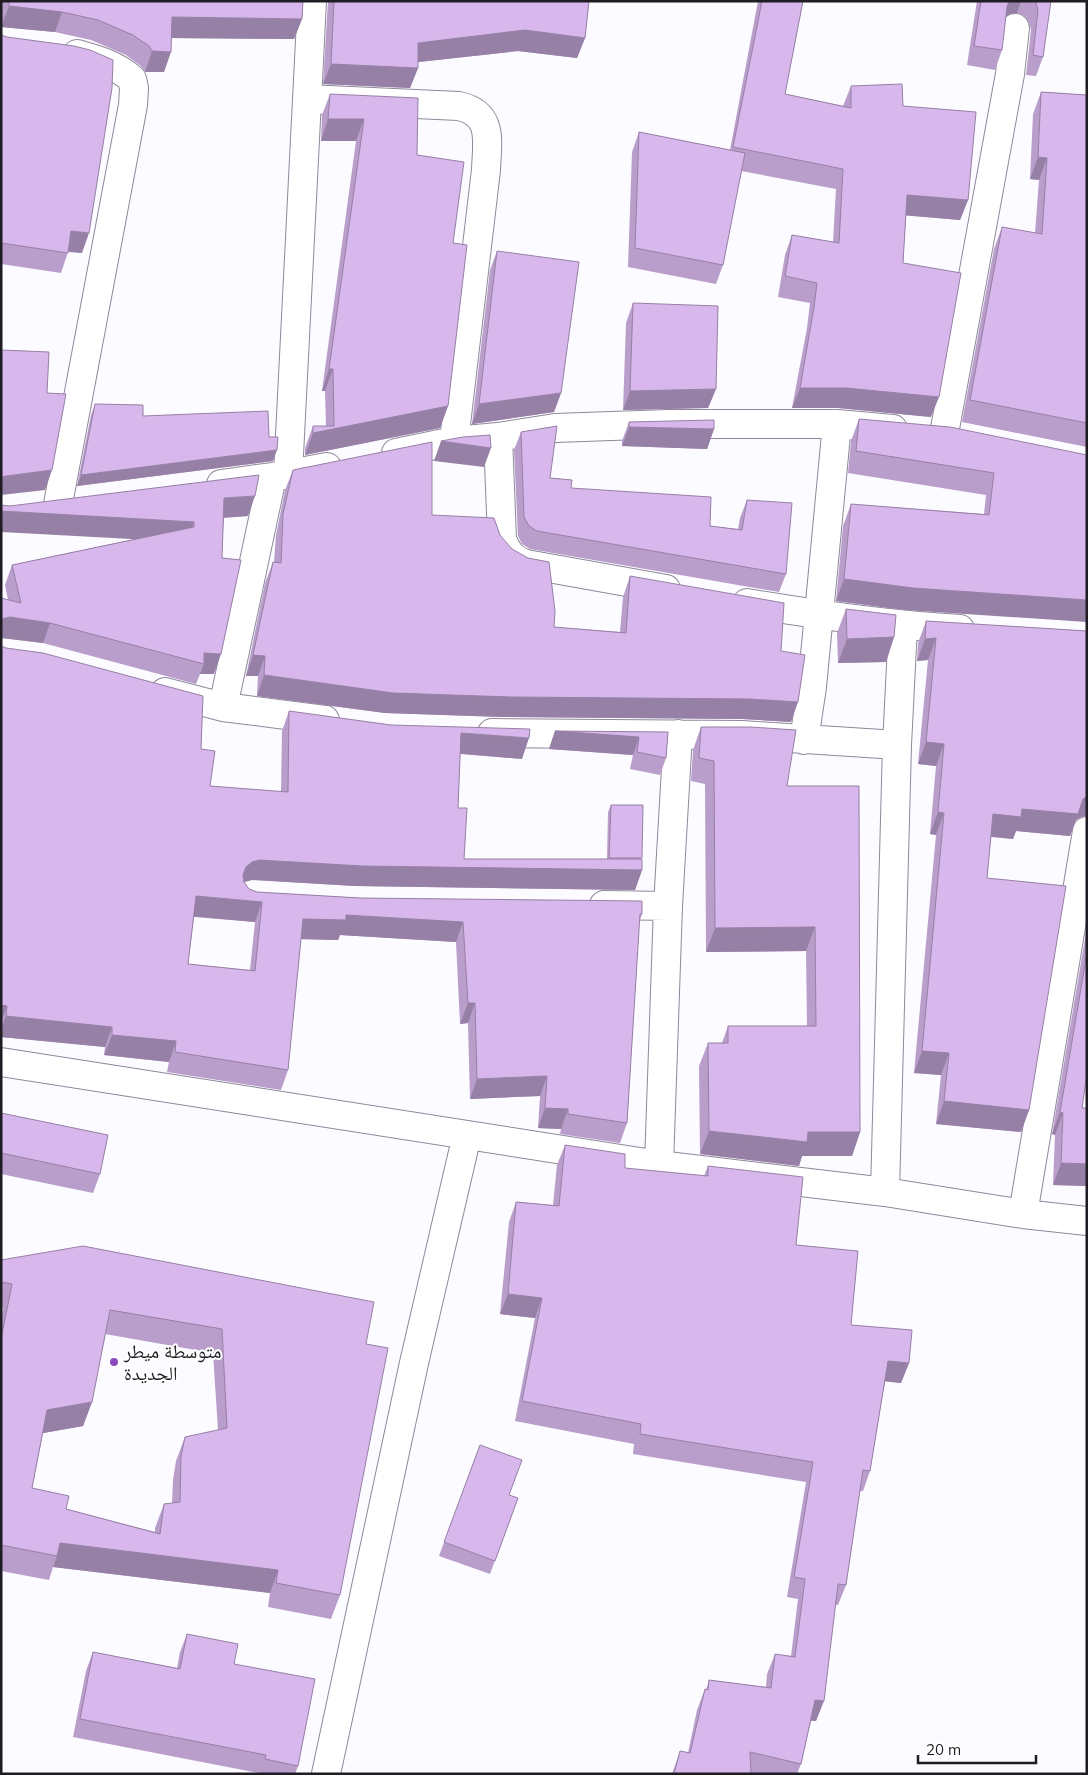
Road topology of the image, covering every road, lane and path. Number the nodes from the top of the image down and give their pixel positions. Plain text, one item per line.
1 (312, 1) edge
2 (1015, 28) dead end
3 (56, 49) edge
4 (307, 99) junction
5 (837, 424) junction
6 (928, 433) junction
7 (498, 437) junction
8 (454, 440) junction
9 (972, 440) edge
10 (376, 457) edge
11 (347, 463) edge
12 (280, 476) junction
13 (197, 487) edge
14 (86, 501) edge
15 (58, 504) junction
16 (30, 508) edge
17 (694, 594) edge
18 (723, 598) edge
19 (819, 615) junction
20 (903, 626) junction
21 (980, 631) edge
22 (146, 686) edge
23 (223, 707) junction
24 (346, 723) edge
25 (464, 732) edge
26 (678, 734) junction
27 (804, 740) junction
28 (897, 745) junction
29 (1087, 831) edge
30 (581, 905) edge
31 (668, 906) junction
32 (1, 1062) edge
33 (467, 1135) junction
34 (659, 1165) junction
35 (885, 1192) junction
36 (1023, 1214) junction
37 (1087, 1221) edge
38 (326, 1774) edge

1 - 4 street
2 - 6 street
3 - 15 street
4 - 8 street
4 - 12 street
5 - 6 street
5 - 7 street
5 - 19 street
6 - 9 street
7 - 8 street
7 - 17 street
8 - 10 street
11 - 12 street
12 - 13 street
12 - 23 street
14 - 15 street
15 - 16 street
18 - 19 street
19 - 20 street
19 - 27 street
20 - 21 street
20 - 28 street
22 - 23 street
23 - 24 street
25 - 26 street
26 - 27 street
26 - 31 street
27 - 28 street
28 - 35 street
29 - 36 street
30 - 31 street
31 - 34 street
32 - 33 street
33 - 34 street
33 - 38 street
34 - 35 street
35 - 36 street
36 - 37 street

